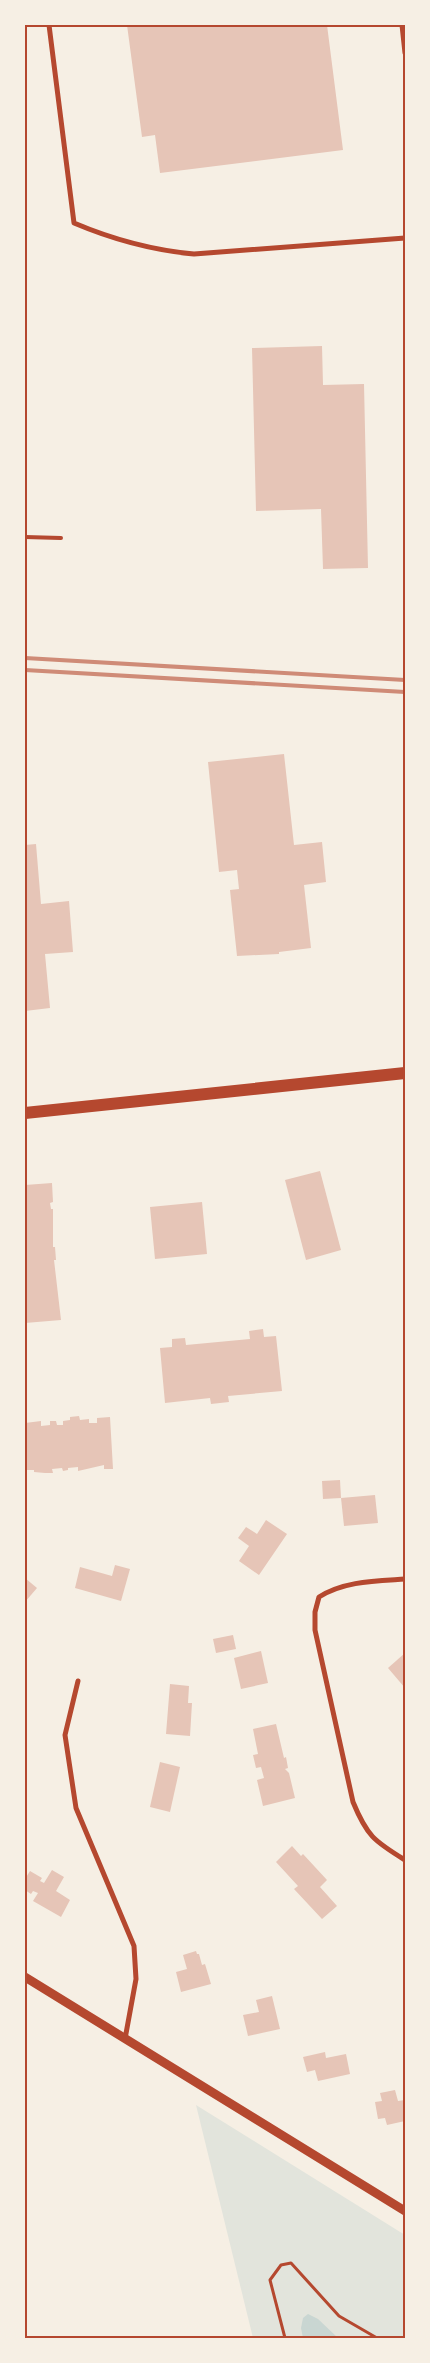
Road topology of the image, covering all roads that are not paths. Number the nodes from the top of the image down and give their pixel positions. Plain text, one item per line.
1 (49, 25) edge
2 (402, 25) edge
3 (405, 53) edge
4 (405, 238) edge
5 (25, 537) edge
6 (60, 538) dead end
7 (405, 1073) edge
8 (25, 1113) edge
9 (405, 1579) edge
10 (78, 1681) dead end
11 (405, 1860) edge
12 (25, 1976) edge
13 (125, 2039) junction
14 (405, 2211) edge

1 - 4 street
2 - 3 street
5 - 6 lane
7 - 8 main road
9 - 11 street
10 - 13 street
12 - 13 street
13 - 14 street

